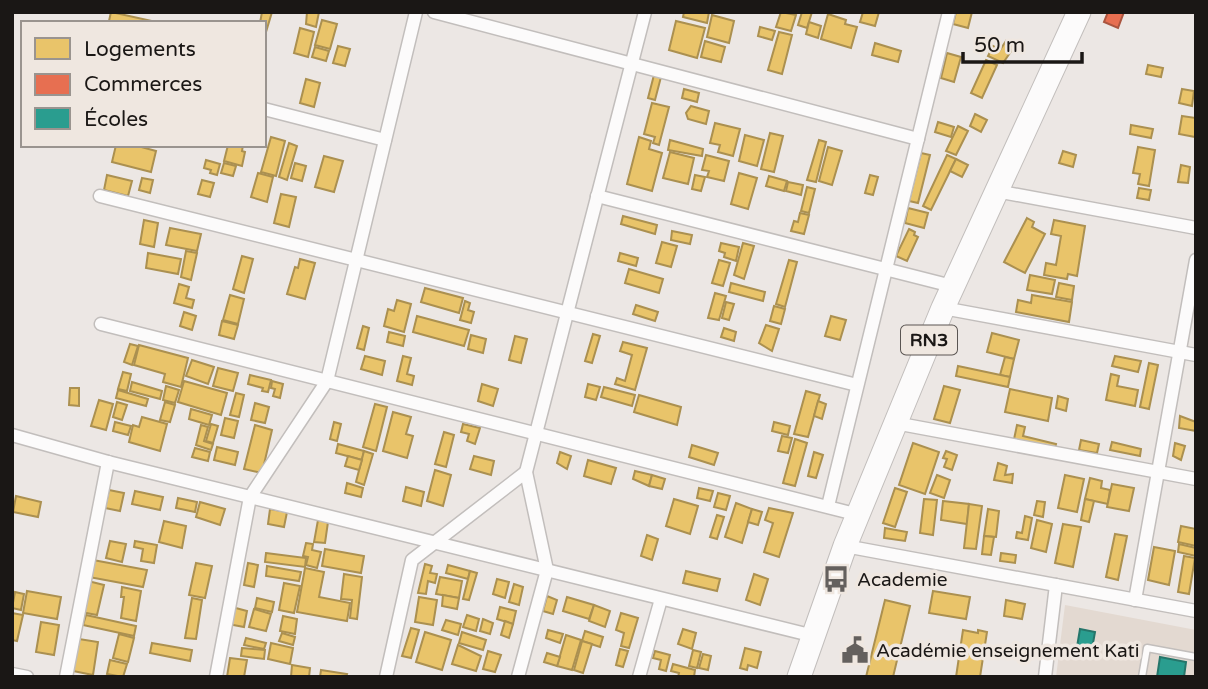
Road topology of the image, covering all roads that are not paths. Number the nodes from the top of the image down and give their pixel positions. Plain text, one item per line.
1 (416, 12) edge
2 (434, 12) edge
3 (645, 12) edge
4 (949, 12) edge
5 (1079, 12) edge
6 (632, 64) junction
7 (266, 110) edge
8 (918, 139) junction
9 (385, 140) junction
10 (996, 191) junction
11 (100, 196) dead end
12 (597, 196) junction
13 (1196, 228) edge
14 (356, 260) junction
15 (1196, 260) edge
16 (886, 270) junction
17 (953, 286) junction
18 (943, 308) junction
19 (567, 313) junction
20 (101, 324) dead end
21 (1179, 352) junction
22 (1196, 355) edge
23 (327, 381) junction
24 (858, 385) junction
25 (895, 423) junction
26 (536, 433) junction
27 (12, 435) edge
28 (108, 462) junction
29 (526, 472) junction
30 (1158, 472) junction
31 (1196, 479) edge
32 (250, 497) junction
33 (828, 506) junction
34 (859, 515) junction
35 (434, 542) junction
36 (845, 546) junction
37 (547, 570) junction
38 (1056, 585) junction
39 (661, 598) junction
40 (1135, 600) junction
41 (1196, 611) edge
42 (814, 636) junction
43 (1196, 657) edge
44 (12, 674) edge
45 (27, 677) edge
46 (66, 677) edge
47 (216, 677) edge
48 (386, 677) edge
49 (518, 677) edge
50 (639, 677) edge
51 (799, 677) edge
52 (1045, 677) edge
53 (1142, 677) edge

1 - 9 street
2 - 6 street
3 - 6 street
4 - 8 street
5 - 10 highway, RN3
6 - 8 street
6 - 12 street
7 - 9 street
8 - 16 street
9 - 14 street
10 - 13 street
10 - 17 highway, RN3
11 - 14 street
12 - 16 street
12 - 19 street
14 - 19 street
14 - 23 street
15 - 21 street
16 - 17 street
16 - 24 street
17 - 18 highway, RN3
18 - 21 street
18 - 25 highway, RN3
19 - 24 street
19 - 26 street
20 - 23 street
21 - 22 street
21 - 30 street
23 - 26 street
23 - 32 street
24 - 33 street
25 - 30 street
25 - 34 highway, RN3
26 - 29 street
26 - 33 street
27 - 28 street
28 - 32 street
28 - 46 street
29 - 35 street
29 - 37 street
30 - 31 street
30 - 40 street
32 - 35 street
32 - 47 street
33 - 34 street
34 - 36 highway, RN3
35 - 37 street
35 - 48 street
36 - 38 street
36 - 42 highway, RN3
37 - 39 street
37 - 49 street
38 - 40 street
38 - 52 street
39 - 42 street
39 - 50 street
40 - 41 street
42 - 51 highway, RN3
43 - 53 lane
44 - 45 street

